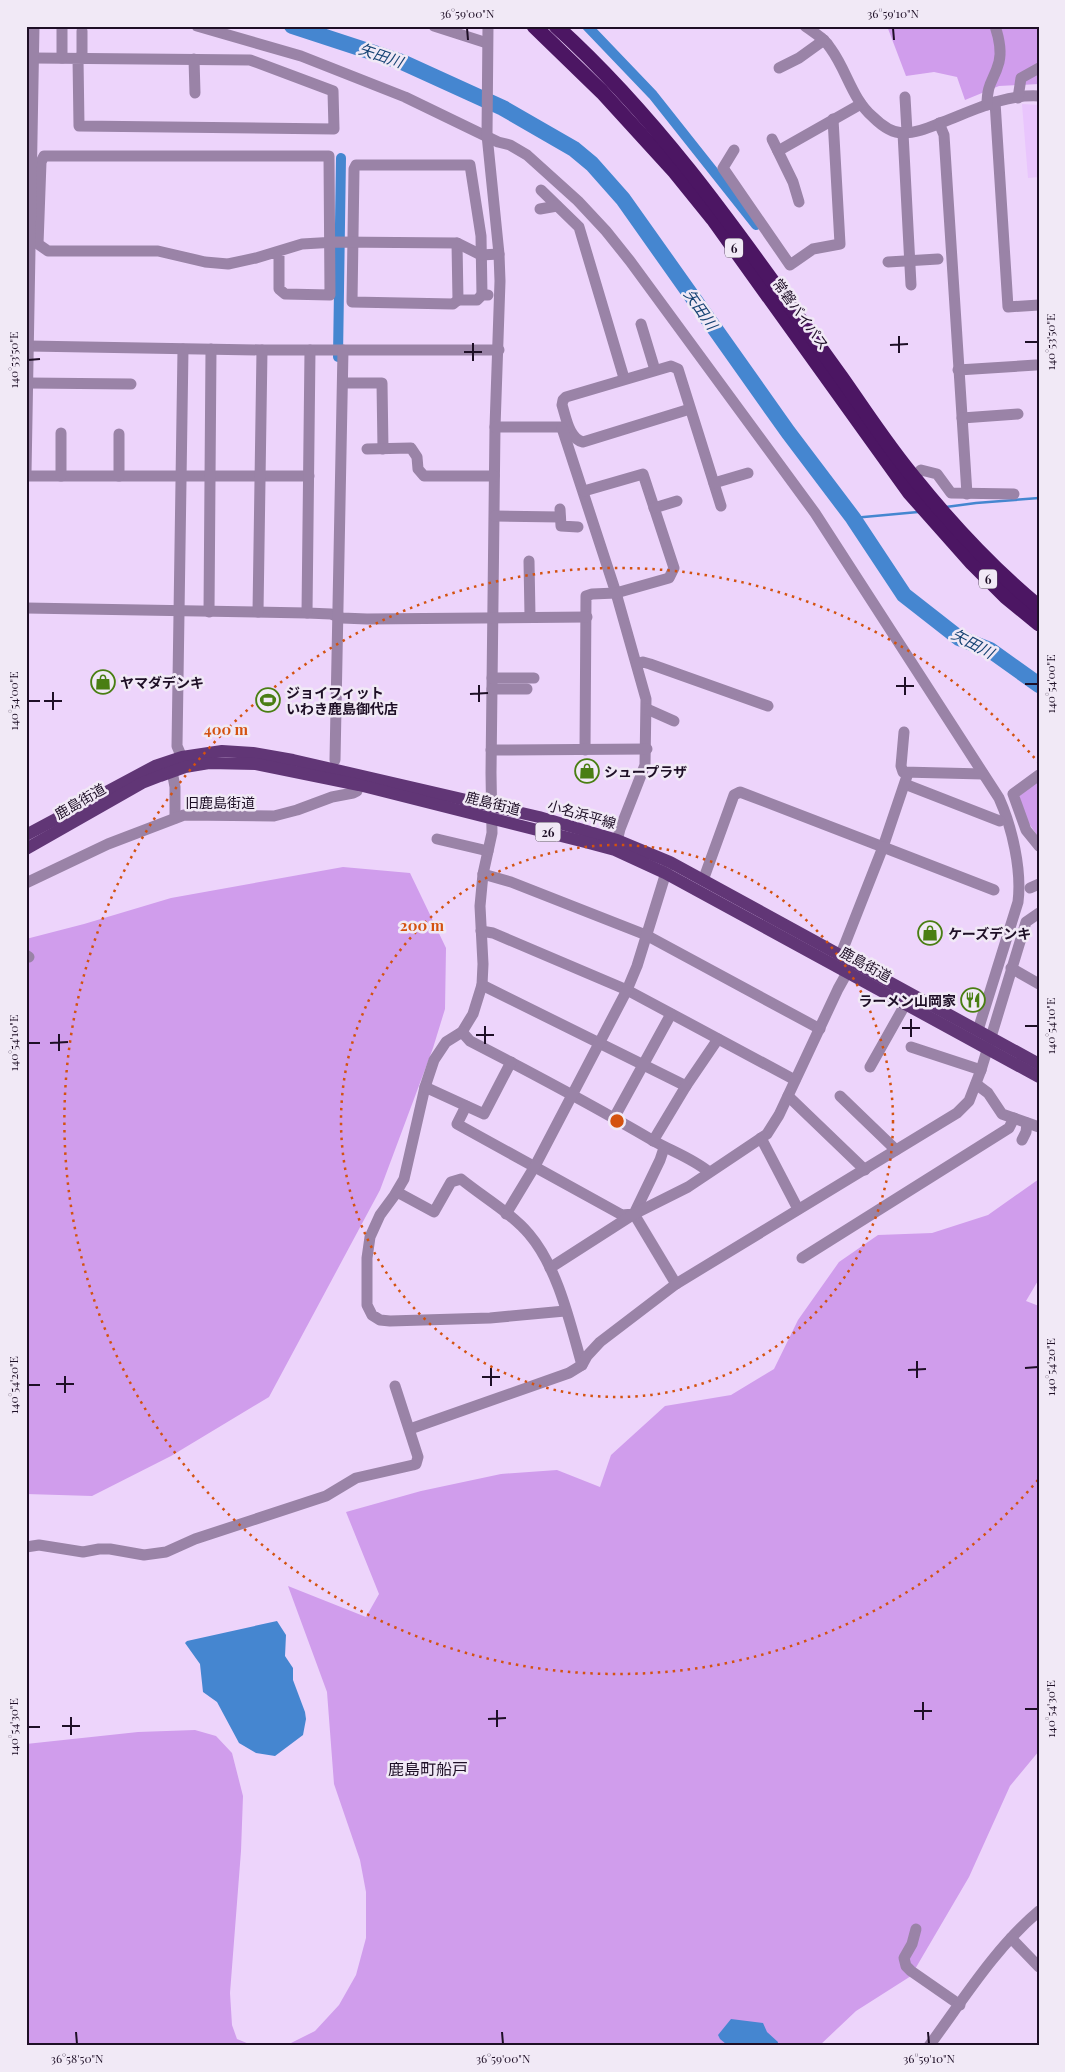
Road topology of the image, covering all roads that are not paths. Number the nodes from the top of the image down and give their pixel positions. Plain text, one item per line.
1 (34, 26) edge
2 (62, 26) edge
3 (197, 26) edge
4 (434, 26) edge
5 (488, 26) edge
6 (534, 26) edge
7 (556, 26) edge
8 (806, 26) edge
9 (995, 26) edge
10 (82, 31) dead end
11 (824, 40) junction
12 (487, 43) junction
13 (34, 58) junction
14 (62, 58) junction
15 (80, 58) junction
16 (194, 59) junction
17 (779, 68) dead end
18 (1039, 68) edge
19 (194, 93) dead end
20 (1039, 96) edge
21 (905, 98) dead end
22 (1018, 98) junction
23 (991, 103) junction
24 (861, 104) junction
25 (833, 119) junction
26 (939, 123) junction
27 (486, 131) junction
28 (905, 132) junction
29 (772, 139) dead end
30 (734, 150) dead end
31 (778, 152) junction
32 (541, 190) dead end
33 (799, 202) dead end
34 (557, 206) junction
35 (540, 209) dead end
36 (341, 242) junction
37 (457, 243) junction
38 (279, 252) junction
39 (499, 254) junction
40 (481, 255) junction
41 (938, 259) dead end
42 (911, 261) junction
43 (888, 262) dead end
44 (911, 285) dead end
45 (482, 295) junction
46 (499, 295) junction
47 (28, 298) edge
48 (458, 300) junction
49 (1039, 305) edge
50 (641, 324) dead end
51 (29, 346) junction
52 (183, 349) junction
53 (211, 349) junction
54 (262, 350) junction
55 (310, 350) junction
56 (338, 350) junction
57 (499, 350) junction
58 (1036, 365) dead end
59 (655, 370) junction
60 (958, 370) junction
61 (624, 378) junction
62 (28, 383) junction
63 (343, 383) junction
64 (131, 384) dead end
65 (690, 409) junction
66 (1018, 414) dead end
67 (962, 418) junction
68 (495, 427) junction
69 (566, 427) junction
70 (62, 433) dead end
71 (120, 434) dead end
72 (367, 448) dead end
73 (383, 449) junction
74 (748, 473) dead end
75 (26, 474) edge
76 (61, 476) junction
77 (119, 476) junction
78 (181, 476) junction
79 (211, 476) junction
80 (260, 476) junction
81 (309, 476) junction
82 (494, 476) junction
83 (714, 483) junction
84 (911, 485) junction
85 (584, 491) junction
86 (967, 494) junction
87 (1014, 494) dead end
88 (677, 501) dead end
89 (721, 506) dead end
90 (654, 508) junction
91 (494, 516) junction
92 (578, 527) dead end
93 (948, 528) junction
94 (529, 561) dead end
95 (616, 593) junction
96 (1039, 607) edge
97 (26, 608) edge
98 (180, 611) junction
99 (209, 612) junction
100 (258, 612) junction
101 (307, 613) junction
102 (338, 616) junction
103 (530, 616) junction
104 (587, 617) junction
105 (493, 618) junction
106 (1039, 624) edge
107 (637, 664) junction
108 (534, 678) dead end
109 (492, 683) junction
110 (527, 689) dead end
111 (768, 706) dead end
112 (646, 709) junction
113 (674, 721) dead end
114 (904, 732) dead end
115 (647, 749) junction
116 (491, 750) junction
117 (585, 750) junction
118 (335, 760) dead end
119 (184, 762) junction
120 (172, 771) junction
121 (983, 774) junction
122 (1038, 777) edge
123 (906, 779) junction
124 (359, 786) junction
125 (493, 812) junction
126 (175, 818) junction
127 (1000, 820) dead end
128 (26, 835) edge
129 (436, 839) dead end
130 (616, 845) junction
131 (1039, 846) edge
132 (882, 847) junction
133 (26, 848) edge
134 (488, 851) junction
135 (667, 867) junction
136 (483, 874) junction
137 (705, 875) dead end
138 (26, 883) edge
139 (994, 890) dead end
140 (1039, 913) edge
141 (481, 931) junction
142 (646, 935) junction
143 (839, 960) junction
144 (1011, 968) junction
145 (848, 972) junction
146 (1039, 984) edge
147 (482, 985) junction
148 (627, 990) junction
149 (906, 1003) junction
150 (672, 1014) junction
151 (820, 1029) junction
152 (978, 1030) junction
153 (462, 1032) junction
154 (718, 1039) junction
155 (599, 1042) junction
156 (990, 1044) junction
157 (911, 1047) dead end
158 (511, 1062) junction
159 (1039, 1064) edge
160 (644, 1065) junction
161 (870, 1067) dead end
162 (981, 1070) junction
163 (1039, 1077) edge
164 (796, 1080) junction
165 (976, 1084) junction
166 (686, 1086) junction
167 (425, 1087) junction
168 (573, 1094) junction
169 (788, 1096) junction
170 (840, 1096) dead end
171 (466, 1106) junction
172 (614, 1118) junction
173 (1014, 1118) junction
174 (1027, 1123) junction
175 (1039, 1127) edge
176 (761, 1138) junction
177 (1022, 1140) dead end
178 (653, 1141) junction
179 (664, 1148) junction
180 (896, 1150) junction
181 (535, 1166) junction
182 (865, 1170) junction
183 (709, 1172) junction
184 (397, 1192) junction
185 (798, 1208) junction
186 (506, 1214) junction
187 (634, 1214) junction
188 (802, 1258) dead end
189 (550, 1268) junction
190 (676, 1284) junction
191 (566, 1311) junction
192 (582, 1365) junction
193 (395, 1386) dead end
194 (410, 1429) junction
195 (26, 1547) edge
196 (1039, 1911) edge
197 (916, 1929) dead end
198 (1011, 1938) junction
199 (1039, 1967) edge
200 (960, 2004) junction
201 (928, 2046) edge

1 - 13 street
2 - 14 street
3 - 27 street
4 - 12 street
5 - 12 street
6 - 84 highway, 常磐バイパス / 6
7 - 84 highway, 常磐バイパス / 6
8 - 11 street
9 - 23 street
10 - 15 street
11 - 17 street
11 - 24 street
12 - 27 street
13 - 14 street
13 - 47 street
14 - 15 street
15 - 16 street
15 - 16 street
16 - 19 street
18 - 22 street
20 - 22 street
21 - 28 street
22 - 23 street
23 - 26 street
23 - 49 street
24 - 25 street
24 - 28 street
25 - 30 street
25 - 31 street
26 - 28 street
26 - 60 street
27 - 39 street
27 - 121 street
28 - 42 street
29 - 31 street
31 - 33 street
32 - 34 street
34 - 35 street
34 - 61 street
36 - 37 street
36 - 38 street
36 - 38 street
36 - 38 street
36 - 40 street
36 - 48 street
37 - 40 street
37 - 48 street
39 - 40 street
39 - 46 street
40 - 45 street
41 - 42 street
42 - 43 street
42 - 44 street
45 - 46 street
45 - 48 street
46 - 57 street
47 - 51 street
50 - 59 street
51 - 52 street
51 - 62 street
52 - 53 street
52 - 78 street
53 - 54 street
53 - 79 street
54 - 55 street
54 - 80 street
55 - 56 street
55 - 81 street
56 - 57 street
56 - 63 street
57 - 68 street
58 - 60 street
59 - 61 street
59 - 65 street
60 - 67 street
61 - 69 street
62 - 64 street
62 - 75 street
63 - 73 street
63 - 102 street
65 - 69 street
65 - 83 street
66 - 67 street
67 - 86 street
68 - 69 street
68 - 82 street
69 - 85 street
70 - 76 street
71 - 77 street
72 - 73 street
73 - 82 street
74 - 83 street
75 - 76 street
76 - 77 street
77 - 78 street
78 - 79 street
78 - 98 street
79 - 80 street
79 - 99 street
80 - 81 street
80 - 100 street
81 - 101 street
82 - 91 street
83 - 89 street
84 - 86 street
84 - 93 highway, 常磐バイパス / 6
84 - 93 highway, 常磐バイパス / 6
85 - 90 street
85 - 95 street
86 - 87 street
88 - 90 street
90 - 95 street
91 - 92 street
91 - 105 street
93 - 96 highway, 常磐バイパス / 6
93 - 106 highway, 常磐バイパス / 6
94 - 103 street
95 - 104 street
95 - 107 street
97 - 98 street
98 - 99 street
98 - 119 street
99 - 100 street
100 - 101 street
101 - 102 street
102 - 105 street
102 - 118 street
103 - 104 street
103 - 105 street
104 - 117 street
105 - 109 street
107 - 111 street
107 - 112 street
108 - 109 street
109 - 110 street
109 - 116 street
112 - 113 street
112 - 115 street
114 - 123 street
115 - 117 street
115 - 130 street
116 - 117 street
116 - 125 street
119 - 120 main road, 鹿島街道 / 26
119 - 124 main road, 鹿島街道 / 26
119 - 125 main road, 小名浜平線 / 26
119 - 128 main road, 小名浜平線 / 26
120 - 126 street
120 - 133 main road, 鹿島街道 / 26
121 - 123 street
121 - 152 street
122 - 131 street
123 - 127 street
123 - 132 street
124 - 125 main road, 鹿島街道 / 26
124 - 126 street, 旧鹿島街道
125 - 130 main road, 小名浜平線 / 26
125 - 134 street
126 - 138 street, 旧鹿島街道
129 - 134 street
130 - 135 main road, 小名浜平線 / 26
132 - 137 street
132 - 139 street
132 - 143 street
134 - 136 street
135 - 142 street
135 - 143 main road, 小名浜平線 / 26
136 - 141 street
136 - 142 street
140 - 144 street
141 - 147 street
141 - 148 street
142 - 148 street
142 - 151 street
143 - 145 main road, 鹿島街道 / 26
143 - 152 main road, 小名浜平線 / 26
144 - 146 street
144 - 156 street
145 - 149 main road, 鹿島街道 / 26
145 - 151 street
147 - 153 street
147 - 155 street
148 - 150 street
148 - 155 street
149 - 156 main road, 鹿島街道 / 26
149 - 161 street
150 - 154 street
150 - 160 street
151 - 164 street
152 - 156 main road, 小名浜平線 / 26
153 - 158 street
153 - 167 street
154 - 164 street
154 - 166 street
155 - 160 street
155 - 168 street
156 - 159 main road, 小名浜平線 / 26
156 - 162 street
156 - 163 main road, 鹿島街道 / 26
157 - 162 street
158 - 168 street
158 - 171 street
160 - 166 street
160 - 172 street
162 - 165 street
164 - 169 street
165 - 173 street
165 - 180 street
166 - 178 street
167 - 171 street
167 - 184 street
168 - 172 street
168 - 181 street
169 - 176 street
169 - 182 street
170 - 180 street
171 - 181 street
172 - 178 street
173 - 174 street
173 - 188 street
174 - 175 street
174 - 177 street
176 - 183 street
176 - 185 street
178 - 179 street
179 - 183 street
179 - 187 street
180 - 182 street
181 - 186 street
181 - 187 street
182 - 185 street
183 - 187 street
184 - 186 street
184 - 191 street
185 - 190 street
186 - 189 street
187 - 189 street
187 - 190 street
189 - 191 street
190 - 192 street
191 - 192 street
192 - 194 street
193 - 194 street
194 - 195 street
196 - 198 street
197 - 200 street
198 - 199 street
198 - 200 street
200 - 201 street

